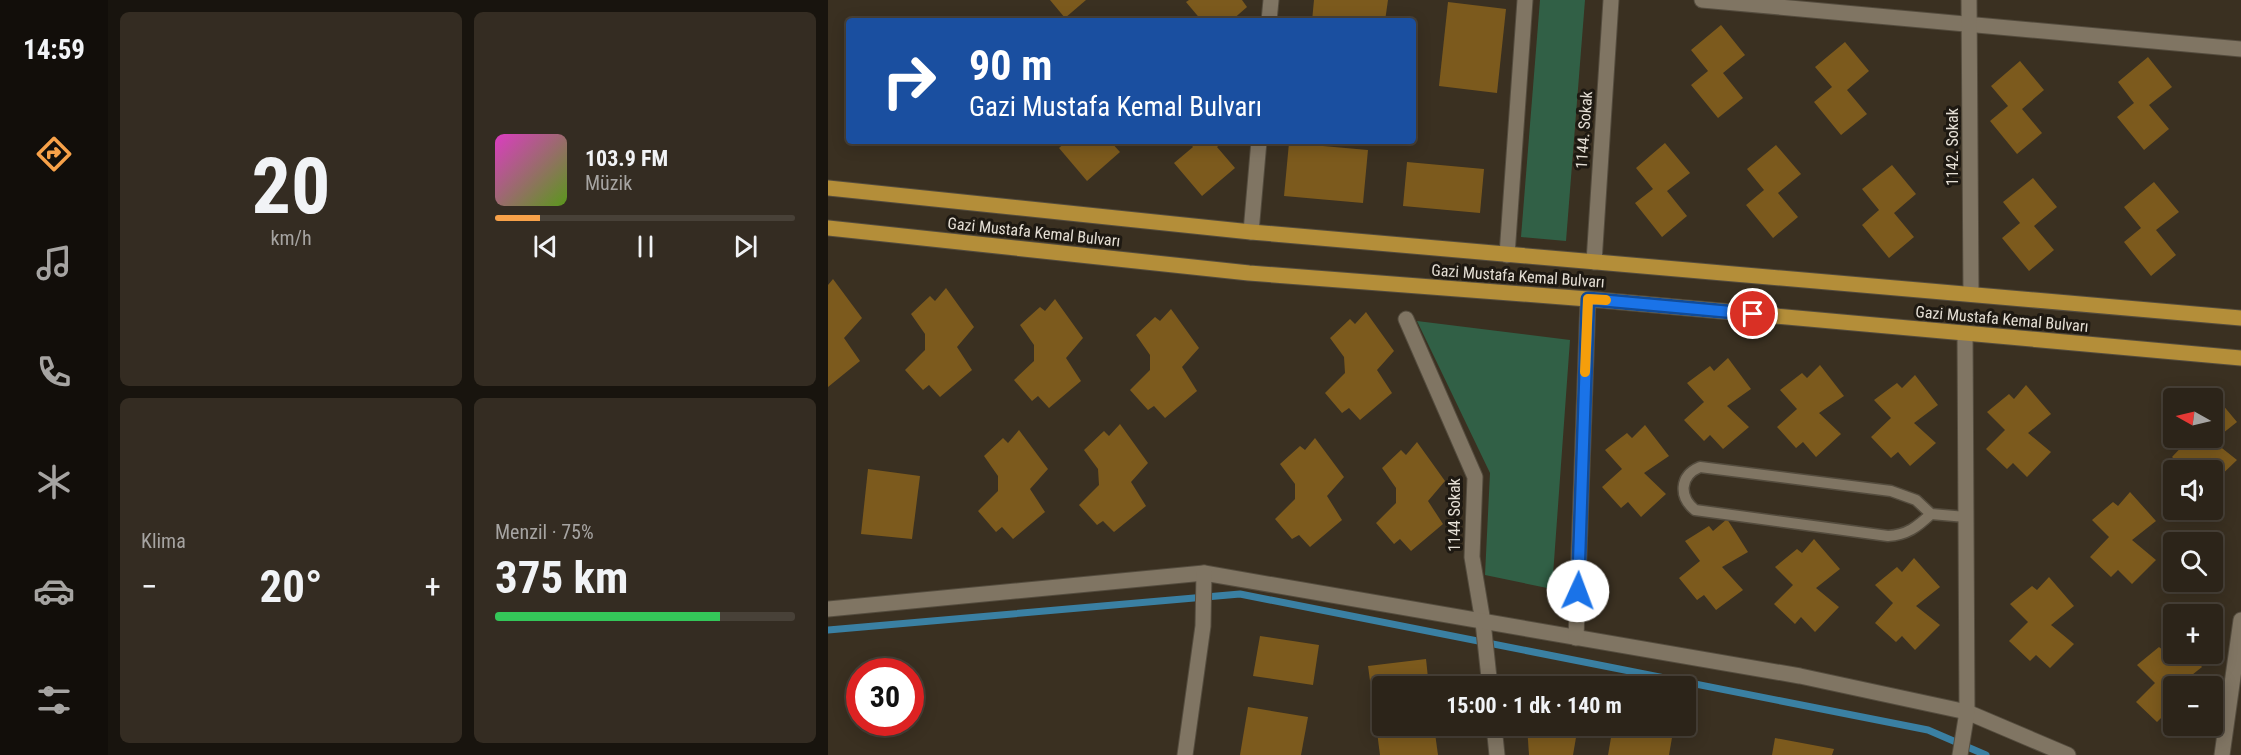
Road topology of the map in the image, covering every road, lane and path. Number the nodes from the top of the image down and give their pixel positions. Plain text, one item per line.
1 (1270, 0) edge
2 (1525, 0) edge
3 (1611, 0) edge
4 (1702, 0) edge
5 (1969, 0) edge
6 (1269, 18) edge
7 (1970, 24) junction
8 (2241, 49) edge
9 (1259, 144) edge
10 (828, 188) edge
11 (828, 228) edge
12 (1251, 232) junction
13 (1507, 255) junction
14 (1594, 262) junction
15 (1971, 294) junction
16 (1588, 299) junction
17 (2241, 318) edge
18 (1406, 319) dead end
19 (1965, 334) junction
20 (2241, 358) edge
21 (1931, 514) junction
22 (1966, 517) junction
23 (1204, 573) junction
24 (828, 609) edge
25 (2241, 620) edge
26 (1484, 627) junction
27 (1576, 638) junction
28 (1489, 676) edge
29 (1967, 712) junction
30 (1495, 736) edge
31 (1185, 755) edge
32 (1497, 755) edge
33 (1960, 755) edge
34 (2068, 755) edge
35 (2222, 755) edge

1 - 6 street
2 - 13 street
3 - 14 street, 1144. Sokak
4 - 7 street
5 - 7 street, 1142. Sokak
7 - 8 street
7 - 15 street, 1142. Sokak
9 - 12 street
10 - 12 main road, Gazi Mustafa Kemal Bulvarı
11 - 16 main road, Gazi Mustafa Kemal Bulvarı
12 - 13 main road, Gazi Mustafa Kemal Bulvarı
13 - 14 main road, Gazi Mustafa Kemal Bulvarı
14 - 15 main road, Gazi Mustafa Kemal Bulvarı
15 - 17 main road, Gazi Mustafa Kemal Bulvarı
16 - 19 main road, Gazi Mustafa Kemal Bulvarı
16 - 27 street
18 - 26 street, 1144 Sokak
19 - 20 main road, Gazi Mustafa Kemal Bulvarı
19 - 22 street
21 - 21 lane
21 - 22 lane
22 - 29 street
23 - 24 street
23 - 26 street
23 - 31 street
25 - 35 street
26 - 27 street
26 - 28 street, 1144 Sokak
27 - 29 street
29 - 33 street
29 - 34 street
30 - 32 street

